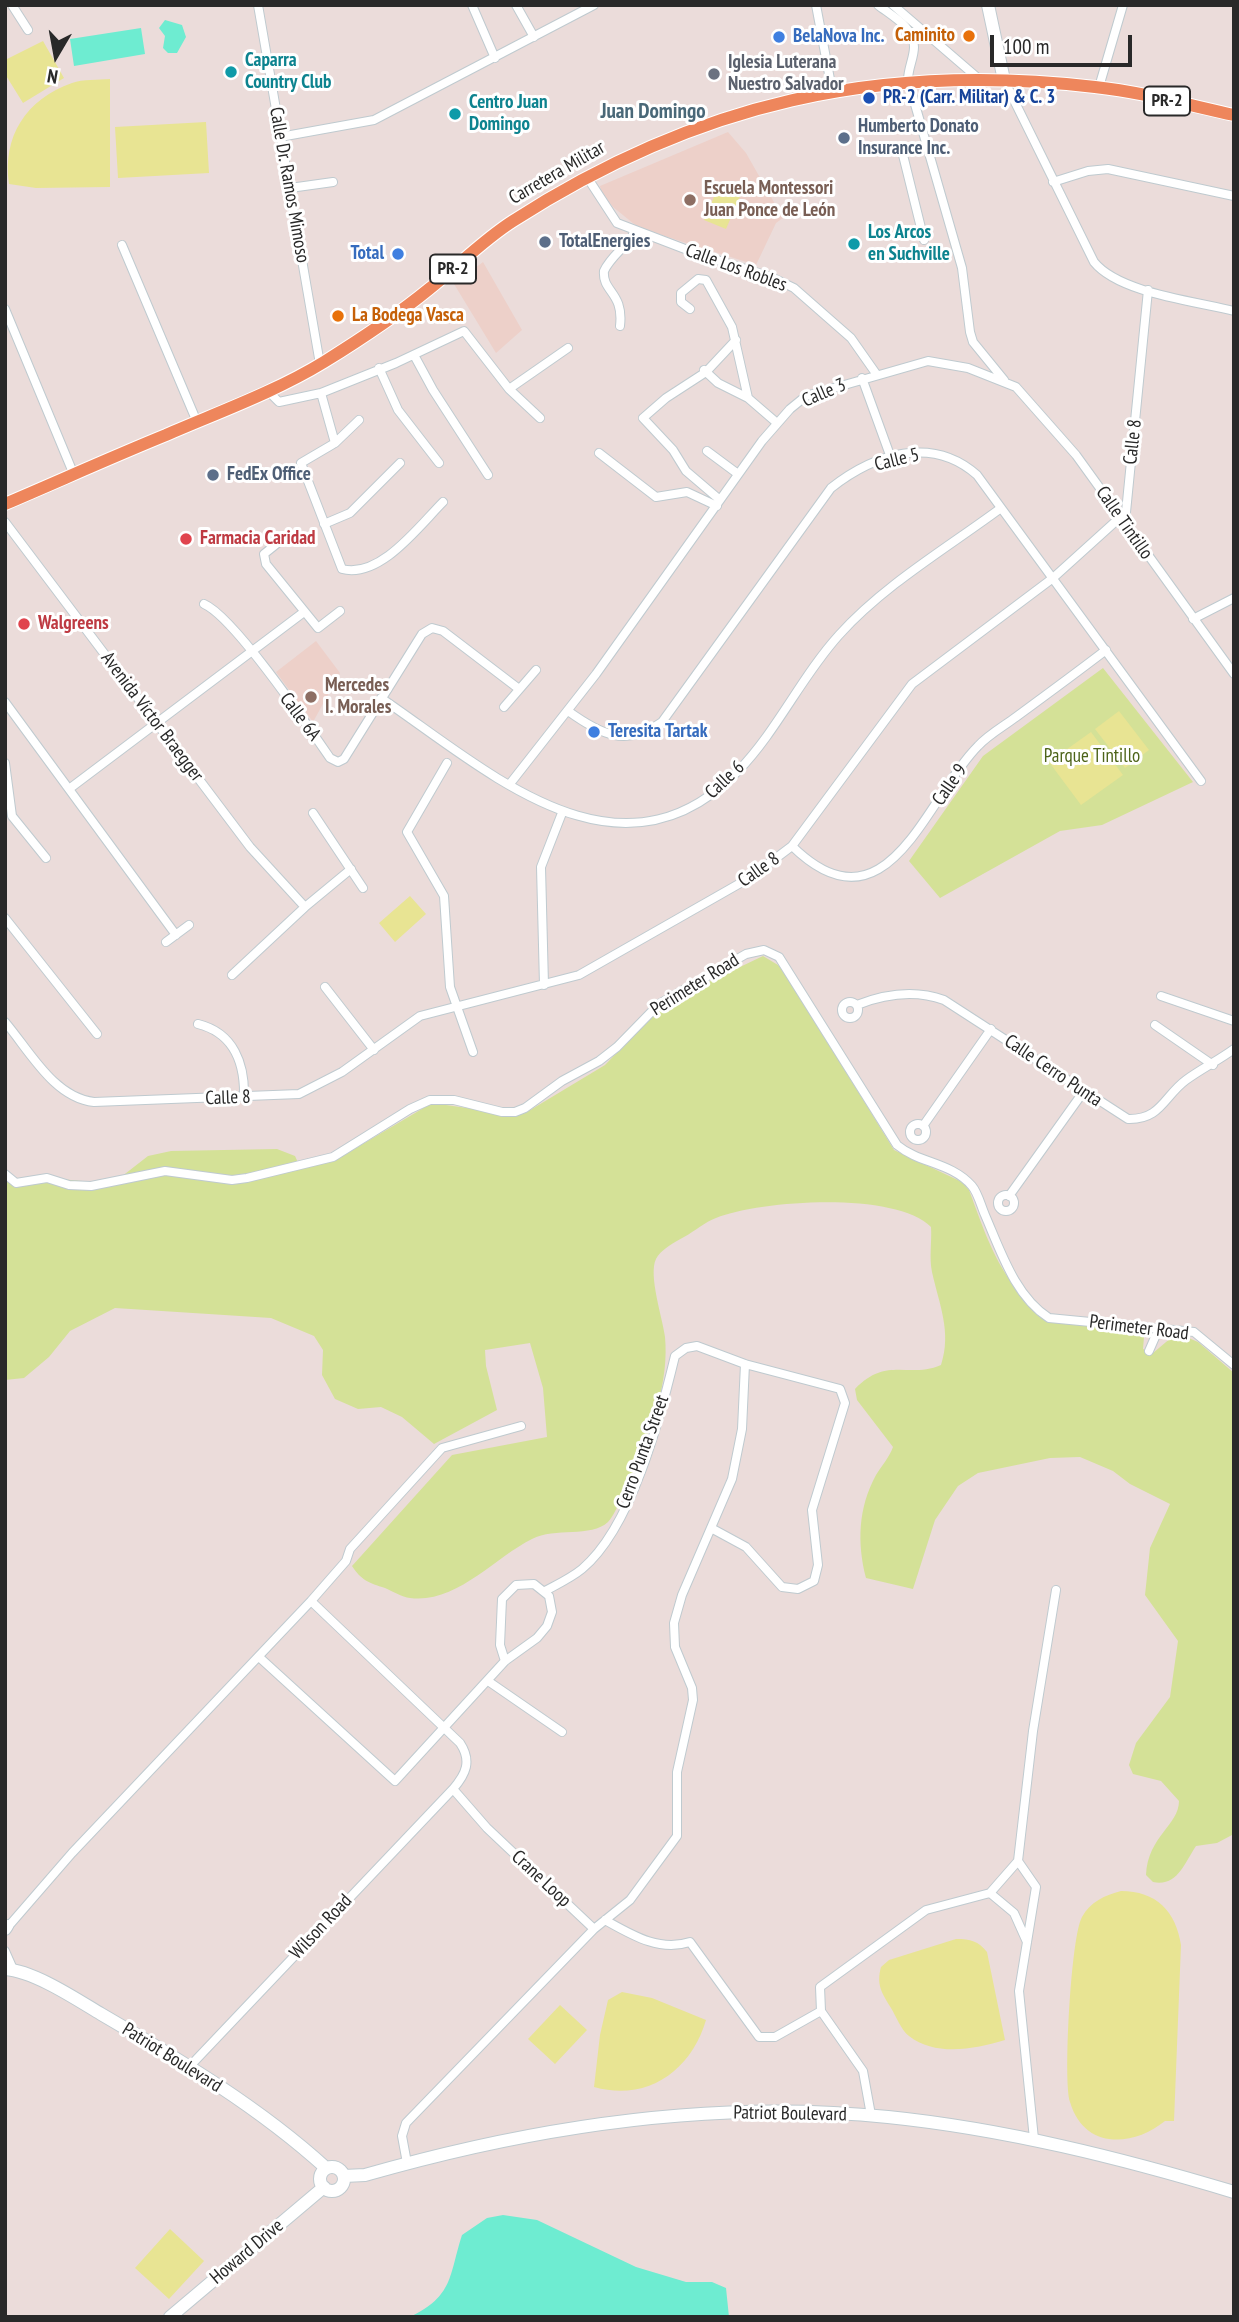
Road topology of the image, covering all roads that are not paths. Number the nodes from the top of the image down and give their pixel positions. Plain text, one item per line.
1 (12, 5) edge
2 (258, 5) edge
3 (472, 5) edge
4 (516, 5) edge
5 (594, 5) edge
6 (816, 5) edge
7 (878, 5) edge
8 (893, 5) edge
9 (988, 5) edge
10 (1123, 5) edge
11 (577, 9) edge
12 (28, 30) dead end
13 (534, 37) junction
14 (495, 58) junction
15 (979, 79) junction
16 (908, 80) junction
17 (1004, 80) junction
18 (1099, 87) junction
19 (832, 90) junction
20 (1234, 115) edge
21 (280, 137) junction
22 (928, 147) junction
23 (587, 177) junction
24 (332, 182) dead end
25 (1053, 182) junction
26 (290, 188) junction
27 (1234, 196) edge
28 (635, 232) junction
29 (924, 240) dead end
30 (122, 245) dead end
31 (1148, 290) junction
32 (5, 309) edge
33 (690, 309) dead end
34 (1234, 311) edge
35 (620, 326) dead end
36 (736, 340) junction
37 (568, 348) dead end
38 (414, 355) junction
39 (320, 364) junction
40 (379, 368) junction
41 (704, 371) junction
42 (877, 375) junction
43 (863, 378) junction
44 (1004, 380) junction
45 (509, 389) junction
46 (268, 391) junction
47 (321, 393) junction
48 (748, 398) junction
49 (540, 418) dead end
50 (359, 419) dead end
51 (197, 422) junction
52 (776, 423) junction
53 (335, 443) junction
54 (707, 451) dead end
55 (599, 453) dead end
56 (891, 458) junction
57 (400, 463) dead end
58 (439, 464) dead end
59 (738, 474) junction
60 (74, 475) junction
61 (488, 475) dead end
62 (443, 502) dead end
63 (718, 503) junction
64 (5, 505) edge
65 (1001, 508) junction
66 (1120, 518) junction
67 (5, 522) edge
68 (324, 524) junction
69 (289, 534) dead end
70 (1053, 578) junction
71 (1234, 598) edge
72 (204, 604) dead end
73 (340, 611) dead end
74 (304, 612) junction
75 (1194, 619) junction
76 (1106, 650) junction
77 (252, 652) junction
78 (536, 670) dead end
79 (1234, 674) edge
80 (519, 689) junction
81 (381, 698) junction
82 (5, 702) edge
83 (504, 707) dead end
84 (568, 711) junction
85 (156, 723) junction
86 (5, 763) edge
87 (447, 763) dead end
88 (1201, 781) dead end
89 (509, 785) junction
90 (69, 789) junction
91 (313, 813) dead end
92 (562, 813) junction
93 (792, 846) junction
94 (46, 858) dead end
95 (351, 869) junction
96 (363, 888) dead end
97 (304, 907) junction
98 (5, 918) edge
99 (189, 925) dead end
100 (177, 934) junction
101 (166, 942) dead end
102 (232, 975) dead end
103 (544, 985) junction
104 (325, 987) dead end
105 (1161, 996) dead end
106 (857, 1005) dead end
107 (456, 1006) junction
108 (1234, 1021) edge
109 (5, 1023) edge
110 (198, 1024) dead end
111 (1156, 1025) dead end
112 (991, 1029) junction
113 (97, 1034) dead end
114 (1234, 1049) edge
115 (374, 1050) junction
116 (473, 1052) dead end
117 (1213, 1065) junction
118 (1084, 1091) junction
119 (244, 1098) junction
120 (923, 1126) dead end
121 (5, 1174) edge
122 (1009, 1196) dead end
123 (1159, 1328) junction
124 (1149, 1351) dead end
125 (745, 1364) junction
126 (1234, 1365) edge
127 (521, 1426) dead end
128 (711, 1528) junction
129 (1056, 1590) dead end
130 (545, 1591) junction
131 (311, 1601) junction
132 (259, 1657) junction
133 (505, 1661) junction
134 (488, 1681) junction
135 (446, 1728) junction
136 (562, 1732) dead end
137 (453, 1789) junction
138 (1018, 1861) junction
139 (990, 1894) junction
140 (605, 1920) junction
141 (594, 1929) junction
142 (6, 1930) edge
143 (1027, 1941) junction
144 (5, 1951) edge
145 (9, 1969) edge
146 (821, 2011) junction
147 (190, 2066) junction
148 (872, 2115) junction
149 (1034, 2139) junction
150 (407, 2163) junction
151 (326, 2168) junction
152 (344, 2176) junction
153 (324, 2188) junction
154 (1234, 2192) edge
155 (170, 2317) edge

1 - 12 street
2 - 21 street, Calle Dr. Ramos Mimoso
3 - 14 street
4 - 13 street
5 - 11 street
6 - 19 street
7 - 16 street
8 - 15 street
9 - 17 street
10 - 18 street
11 - 13 street
13 - 14 street
14 - 21 street
15 - 16 main road, Carretera Militar / PR-2
15 - 17 main road, Carretera Militar / PR-2
16 - 19 main road, Carretera Militar / PR-2
16 - 22 street
17 - 18 main road, Carretera Militar / PR-2
17 - 25 street
18 - 20 main road, Carretera Militar / PR-2
19 - 23 main road, Carretera Militar / PR-2
21 - 26 street, Calle Dr. Ramos Mimoso
22 - 29 street
22 - 44 street
23 - 28 street, Calle Los Robles
23 - 39 main road, Carretera Militar / PR-2
24 - 26 street
25 - 27 street
25 - 31 street
26 - 39 street, Calle Dr. Ramos Mimoso
28 - 35 street
28 - 42 street, Calle Los Robles
30 - 51 street
31 - 34 street
31 - 66 street, Calle 8
32 - 60 street
33 - 36 street
36 - 41 street
36 - 48 street
37 - 45 street
38 - 40 street
38 - 45 street
38 - 61 street
39 - 46 main road, Carretera Militar / PR-2
40 - 47 street
40 - 58 street
41 - 48 street
41 - 63 street
42 - 43 street, Calle 3
42 - 44 street, Calle 3
43 - 52 street, Calle 3
43 - 56 street
44 - 66 street, Calle Tintillo
45 - 49 street
46 - 47 street
46 - 51 main road, Carretera Militar / PR-2
47 - 53 street
48 - 52 street
50 - 53 street
51 - 60 main road, Carretera Militar / PR-2
52 - 59 street, Calle 3
53 - 68 street
54 - 59 street
55 - 63 street
56 - 65 street, Calle 5
56 - 84 street, Calle 5
57 - 68 street
59 - 63 street, Calle 3
60 - 64 main road, Carretera Militar / PR-2
62 - 68 street
63 - 84 street, Calle 3
65 - 70 street, Calle 5
65 - 92 street, Calle 6
66 - 70 street, Calle 8
66 - 75 street, Calle Tintillo
67 - 85 street, Avenida Víctor Braegger
69 - 74 street
70 - 76 street, Calle 5
70 - 93 street, Calle 8
71 - 75 street
72 - 77 street
73 - 74 street
74 - 77 street
75 - 79 street, Calle Tintillo
76 - 88 street, Calle 5
76 - 93 street, Calle 9
77 - 81 street, Calle 6A
77 - 85 street
78 - 80 street
80 - 81 street, Calle 6A
80 - 83 street
81 - 89 street, Calle 6
82 - 90 street
84 - 89 street, Calle 3
85 - 90 street
85 - 97 street, Avenida Víctor Braegger
86 - 94 street
87 - 107 street
89 - 92 street, Calle 6
90 - 100 street
91 - 95 street
92 - 103 street
93 - 103 street, Calle 8
95 - 96 street
95 - 97 street
97 - 102 street
98 - 113 street
99 - 100 street
100 - 101 street
103 - 107 street, Calle 8
104 - 115 street
105 - 108 street
106 - 112 street, Calle Cerro Punta
107 - 115 street, Calle 8
107 - 116 street
109 - 119 street, Calle 8
110 - 119 street
111 - 117 street
112 - 118 street, Calle Cerro Punta
112 - 120 street
114 - 117 street, Calle Cerro Punta
115 - 119 street, Calle 8
117 - 118 street, Calle Cerro Punta
118 - 122 street
121 - 123 street, Perimeter Road
123 - 124 street
123 - 126 street, Perimeter Road
125 - 128 street
125 - 128 street, Cerro Punta Street
125 - 130 street, Cerro Punta Street
127 - 131 street
128 - 140 street
129 - 138 street
130 - 133 street
130 - 133 street
131 - 132 street
131 - 135 street
132 - 135 street
132 - 142 street
133 - 134 street
134 - 135 street
134 - 136 street
135 - 137 street
137 - 141 street, Crane Loop
137 - 147 street, Wilson Road
138 - 139 street
138 - 143 street
139 - 143 street
139 - 146 street
140 - 141 street
140 - 146 street
141 - 150 street
143 - 149 street
144 - 145 street
145 - 147 street, Patriot Boulevard
146 - 148 street
147 - 151 street, Patriot Boulevard
148 - 149 street, Patriot Boulevard
148 - 150 street, Patriot Boulevard
149 - 154 street, Patriot Boulevard
150 - 152 street, Patriot Boulevard
151 - 152 street
151 - 153 street
152 - 153 street
153 - 155 street, Howard Drive

